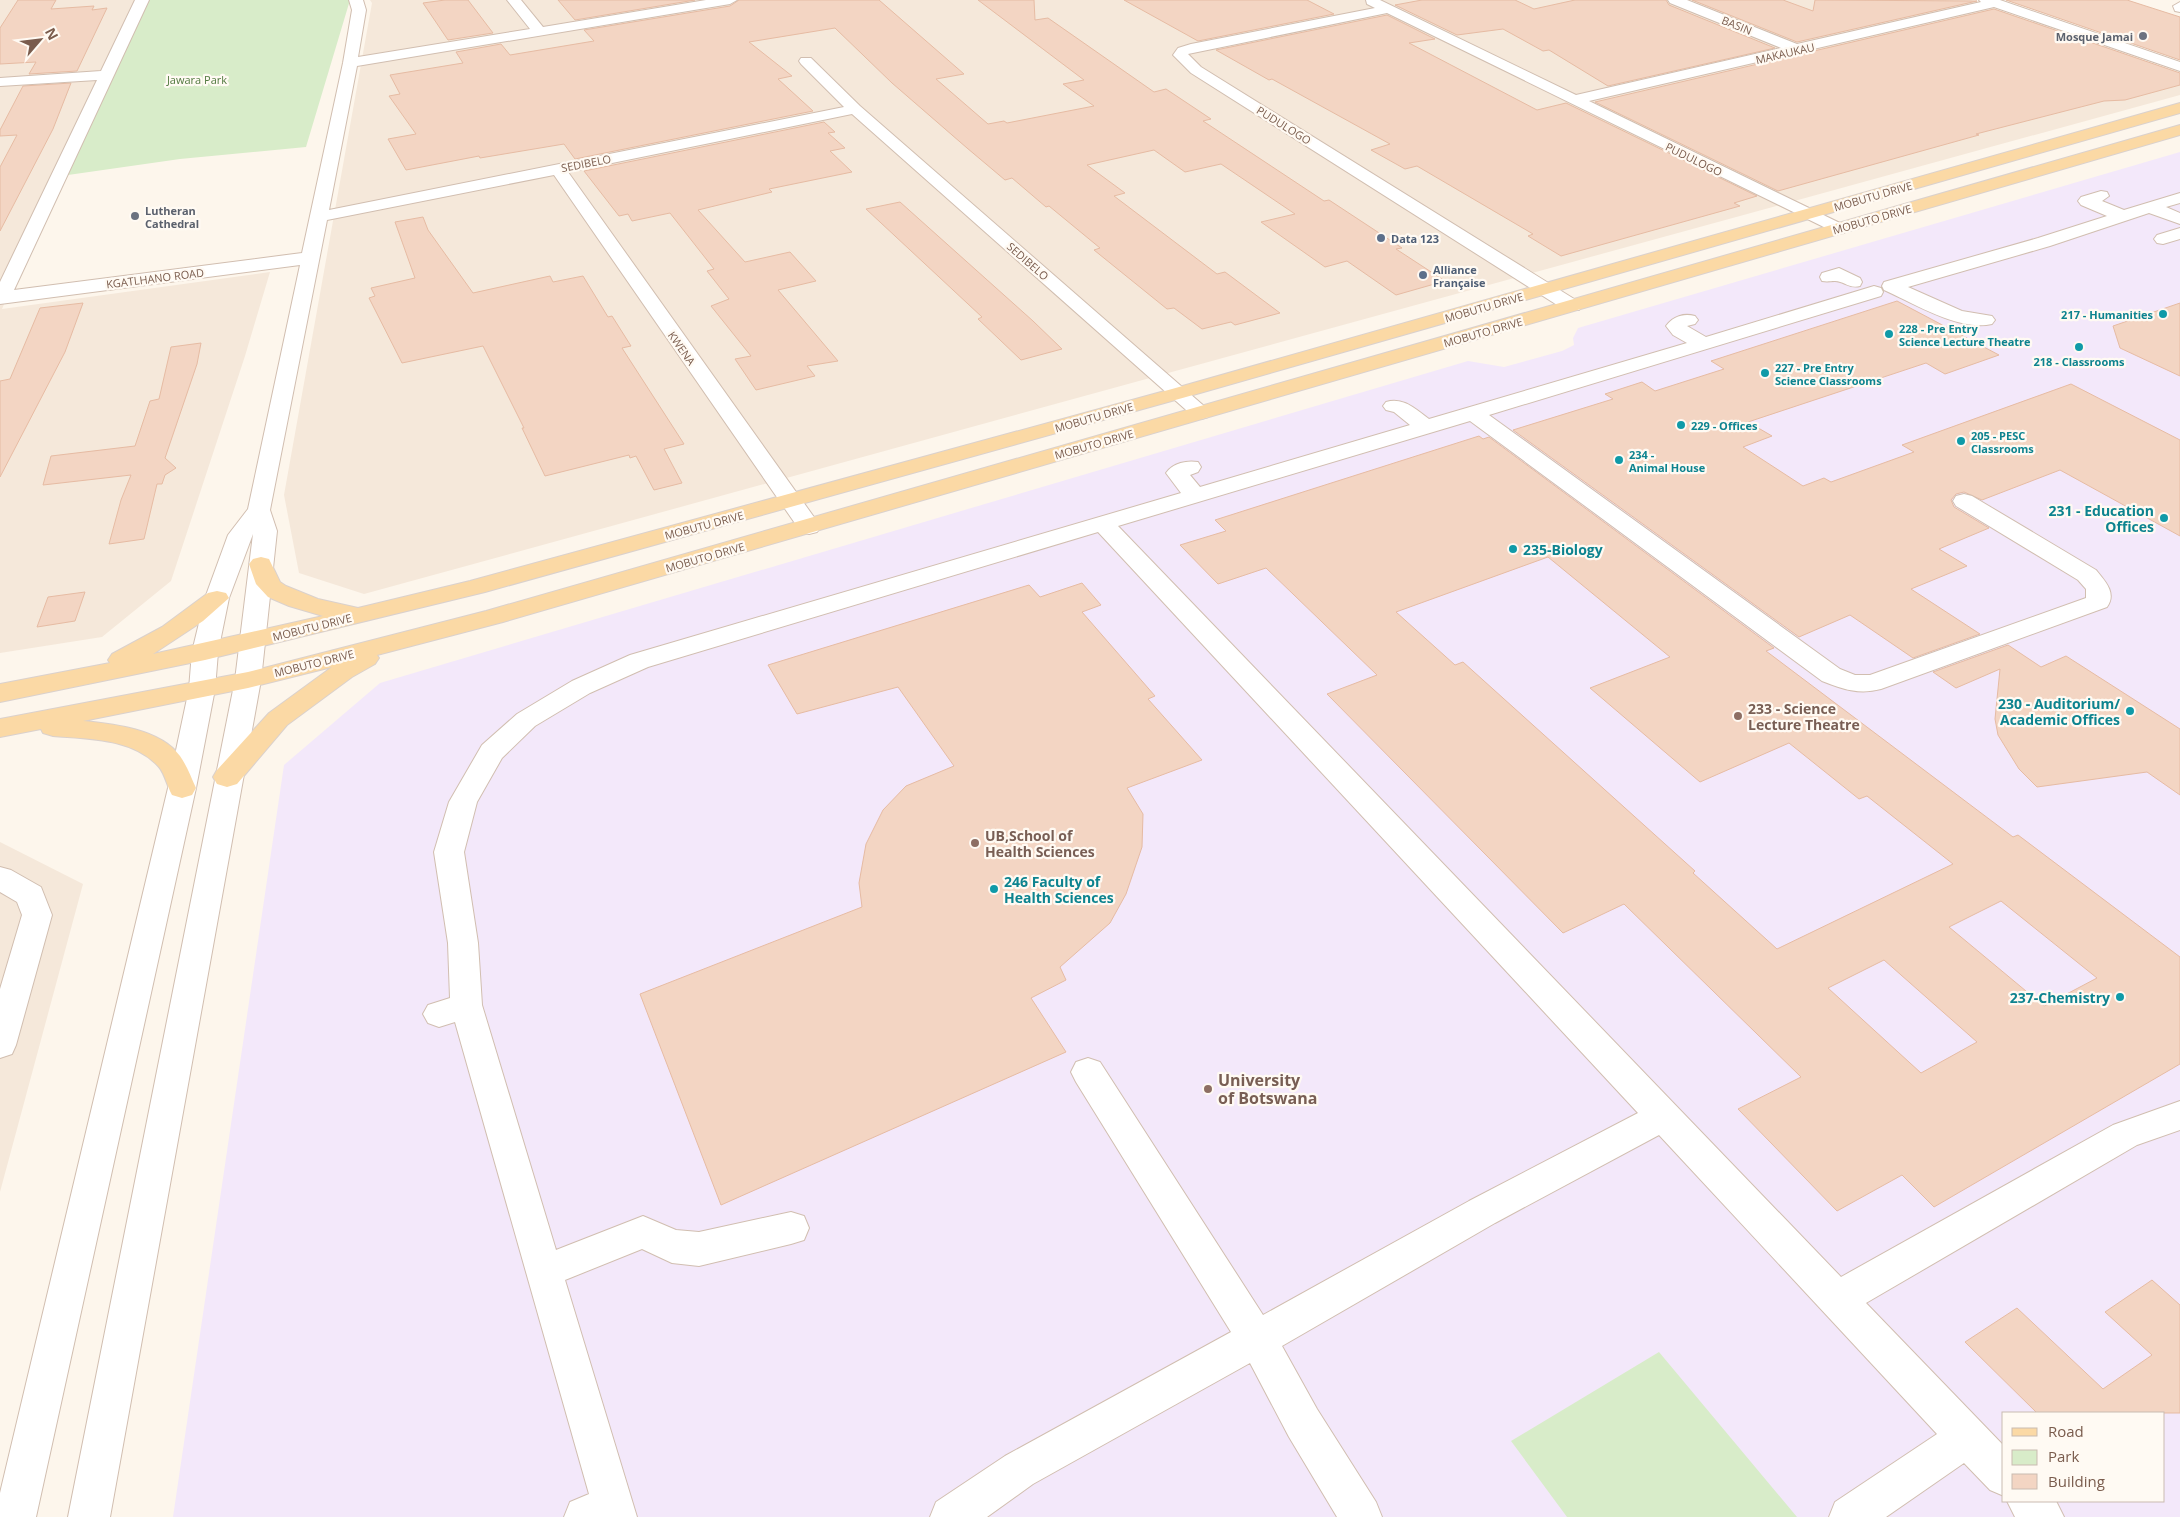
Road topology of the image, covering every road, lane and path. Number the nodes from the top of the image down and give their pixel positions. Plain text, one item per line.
1 (142, 0) edge
2 (356, 0) edge
3 (514, 0) edge
4 (730, 0) edge
5 (1371, 0) edge
6 (1675, 0) edge
7 (1991, 2) edge
8 (1389, 9) junction
9 (540, 32) junction
10 (1798, 50) junction
11 (806, 61) dead end
12 (350, 63) junction
13 (2180, 66) edge
14 (107, 75) junction
15 (0, 82) edge
16 (1574, 100) junction
17 (855, 108) junction
18 (2180, 108) edge
19 (2180, 130) edge
20 (558, 168) junction
21 (2101, 196) dead end
22 (2180, 198) edge
23 (2150, 207) junction
24 (1807, 215) junction
25 (2123, 216) junction
26 (318, 217) junction
27 (2180, 219) edge
28 (1838, 229) junction
29 (2180, 232) edge
30 (2163, 239) dead end
31 (310, 258) junction
32 (1829, 277) dead end
33 (1853, 282) dead end
34 (1547, 289) junction
35 (1874, 292) dead end
36 (1, 298) edge
37 (1492, 305) junction
38 (1572, 306) junction
39 (1688, 320) dead end
40 (1985, 320) dead end
41 (1518, 322) junction
42 (1704, 344) junction
43 (1179, 393) junction
44 (1392, 406) dead end
45 (1200, 413) junction
46 (1473, 413) junction
47 (1426, 427) junction
48 (1964, 501) dead end
49 (789, 502) junction
50 (259, 510) junction
51 (1103, 523) junction
52 (809, 527) junction
53 (261, 564) junction
54 (217, 598) junction
55 (363, 615) junction
56 (253, 642) junction
57 (396, 642) junction
58 (205, 652) junction
59 (248, 680) junction
60 (56, 682) junction
61 (202, 689) junction
62 (0, 693) edge
63 (12, 726) edge
64 (227, 777) junction
65 (182, 788) junction
66 (0, 878) edge
67 (0, 1045) edge
68 (1088, 1072) dead end
69 (2180, 1115) edge
70 (1664, 1116) junction
71 (791, 1228) dead end
72 (543, 1272) junction
73 (1836, 1300) junction
74 (1257, 1339) junction
75 (1967, 1438) junction
76 (2002, 1474) edge
77 (2029, 1502) edge
78 (604, 1513) edge
79 (14, 1517) edge
80 (88, 1517) edge
81 (951, 1517) edge
82 (1361, 1517) edge
83 (1850, 1517) edge
84 (2043, 1517) edge

1 - 14 street
2 - 12 street
3 - 9 street
4 - 9 street
5 - 8 street, PUDULOGO
6 - 10 street, BASIN
7 - 10 street, MAKAUKAU
7 - 13 street
8 - 16 street, PUDULOGO
8 - 34 street, PUDULOGO
9 - 12 street
10 - 16 street, MAKAUKAU
11 - 17 street, SEDIBELO
12 - 26 street
14 - 15 street
14 - 36 street
16 - 24 street, PUDULOGO
17 - 20 street, SEDIBELO
17 - 43 street, SEDIBELO
18 - 24 main road, MOBUTU DRIVE
19 - 28 main road, MOBUTO DRIVE
20 - 26 street, SEDIBELO
20 - 49 street, KWENA
21 - 25 street
22 - 23 street
23 - 25 street
23 - 27 street
24 - 28 street, PUDULOGO
24 - 34 main road, MOBUTU DRIVE
25 - 40 street
26 - 31 street
28 - 38 main road, MOBUTO DRIVE
29 - 30 street
31 - 36 street, KGATLHANO ROAD
31 - 50 street
32 - 33 street
34 - 37 main road, MOBUTU DRIVE
34 - 38 street, PUDULOGO
35 - 42 street
37 - 41 main road
37 - 43 main road, MOBUTU DRIVE
38 - 41 main road, MOBUTO DRIVE
39 - 42 street
41 - 45 main road, MOBUTO DRIVE
42 - 46 street
43 - 45 street, SEDIBELO
43 - 49 main road, MOBUTU DRIVE
44 - 47 street
45 - 52 main road, MOBUTO DRIVE
46 - 47 street
46 - 48 street
47 - 51 street
49 - 52 street, KWENA
49 - 55 main road, MOBUTU DRIVE
50 - 53 street
50 - 54 street
51 - 70 street
51 - 72 street
52 - 57 main road, MOBUTO DRIVE
53 - 55 main road
53 - 56 street
54 - 58 street
54 - 60 main road
55 - 56 main road, MOBUTU DRIVE
56 - 58 main road, MOBUTU DRIVE
56 - 59 street
57 - 59 main road, MOBUTO DRIVE
57 - 64 main road
58 - 60 main road, MOBUTU DRIVE
58 - 61 street
59 - 61 main road, MOBUTO DRIVE
59 - 64 street
60 - 62 main road, MOBUTU DRIVE
61 - 63 main road, MOBUTO DRIVE
61 - 65 street
63 - 65 main road
64 - 80 street
65 - 79 street
66 - 67 street
68 - 74 street
69 - 73 street
70 - 73 street
70 - 74 street
71 - 72 street
72 - 78 street
73 - 75 street
74 - 81 street
74 - 82 street
75 - 76 street
75 - 83 street
77 - 84 street

